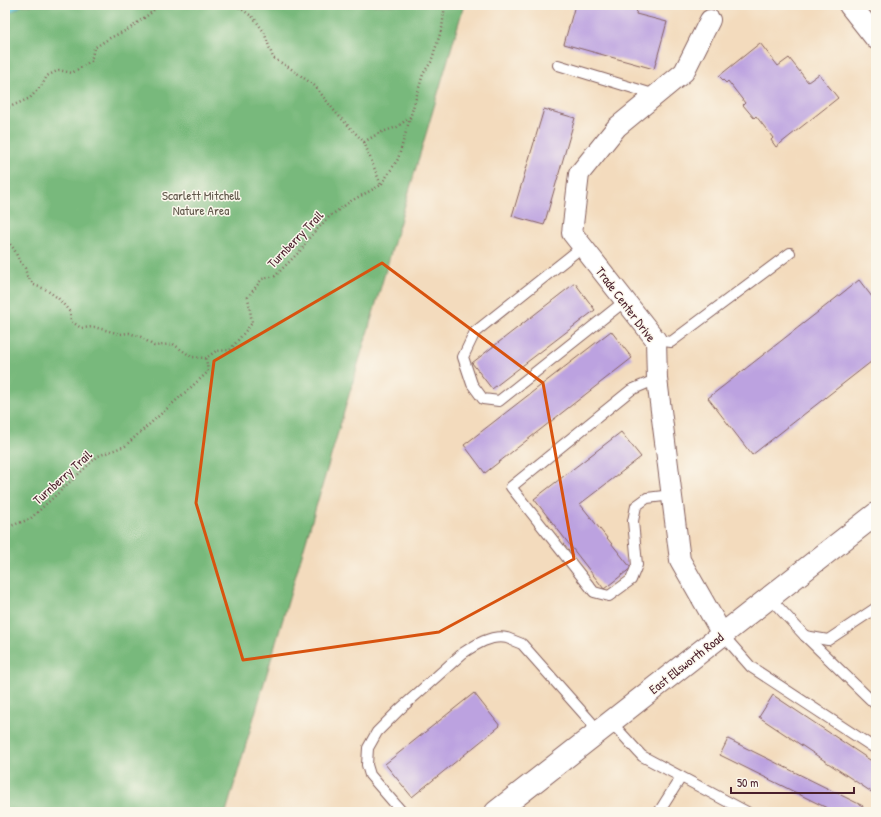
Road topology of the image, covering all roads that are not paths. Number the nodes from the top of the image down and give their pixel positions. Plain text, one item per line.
1 (850, 5) edge
2 (710, 20) dead end
3 (876, 38) edge
4 (558, 64) dead end
5 (656, 95) junction
6 (582, 247) junction
7 (790, 253) dead end
8 (625, 301) junction
9 (656, 340) junction
10 (657, 379) junction
11 (672, 495) junction
12 (876, 514) edge
13 (769, 597) junction
14 (876, 608) edge
15 (722, 634) junction
16 (805, 636) junction
17 (876, 705) edge
18 (605, 726) junction
19 (876, 749) edge
20 (681, 777) junction
21 (399, 811) edge
22 (496, 812) edge
23 (660, 812) edge
24 (747, 812) edge

1 - 3 main road
2 - 5 street, Trade Center Drive
4 - 5 lane
5 - 6 street, Trade Center Drive
6 - 8 street, Trade Center Drive
6 - 8 lane
7 - 9 lane
8 - 9 street, Trade Center Drive
9 - 10 street, Trade Center Drive
10 - 11 street, Trade Center Drive
10 - 11 lane
11 - 15 street, Trade Center Drive
12 - 13 main road, East Ellsworth Road
13 - 15 main road, East Ellsworth Road
13 - 16 lane
14 - 16 lane
15 - 18 main road, East Ellsworth Road
15 - 19 lane
16 - 17 lane
18 - 20 lane
18 - 21 lane
18 - 22 main road, East Ellsworth Road
20 - 23 lane
20 - 24 lane

